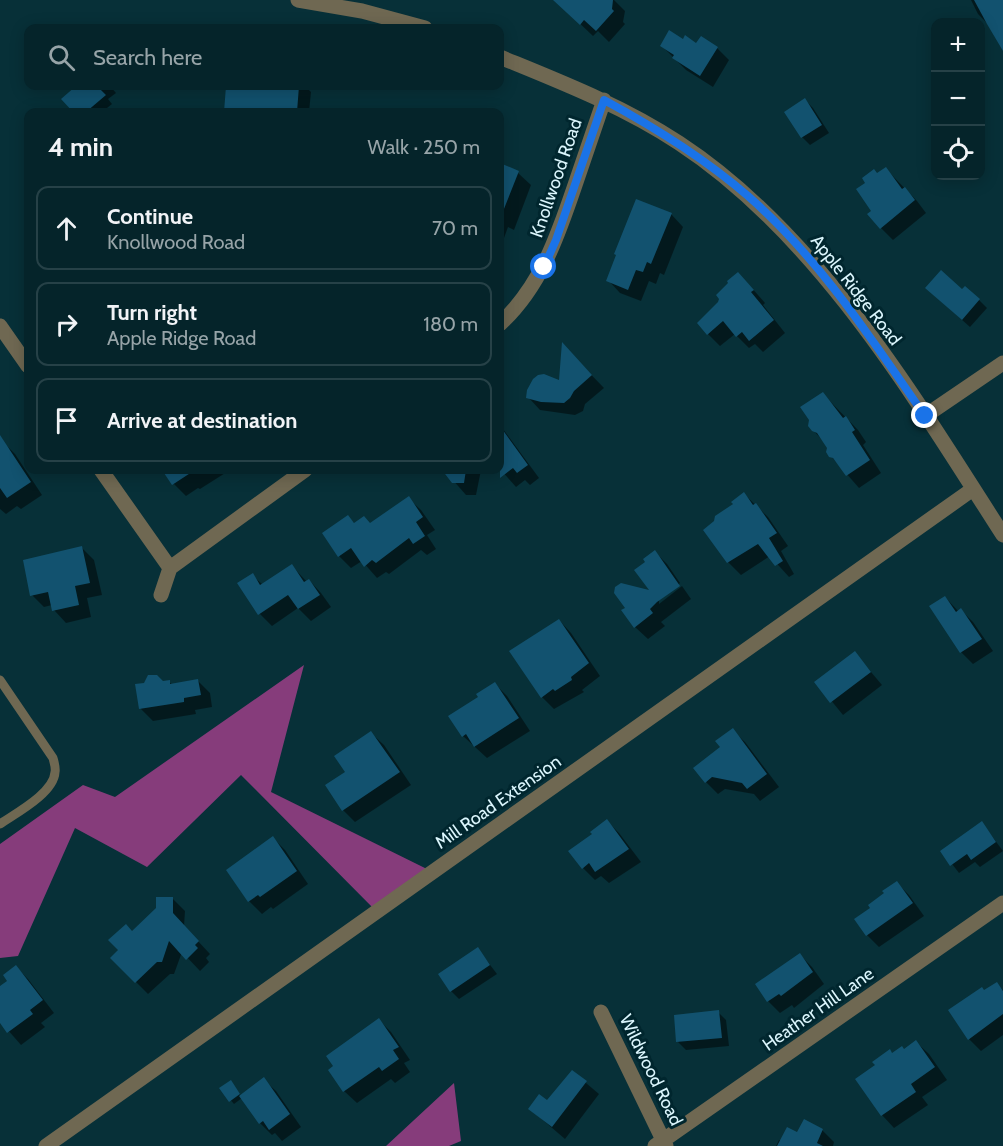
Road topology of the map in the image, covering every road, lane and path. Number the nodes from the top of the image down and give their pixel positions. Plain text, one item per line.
1 (298, 0) edge
2 (409, 24) edge
3 (504, 59) edge
4 (604, 100) junction
5 (504, 319) edge
6 (0, 326) edge
7 (24, 360) edge
8 (1003, 363) edge
9 (925, 416) junction
10 (104, 474) edge
11 (299, 474) edge
12 (974, 489) junction
13 (1003, 535) edge
14 (170, 568) junction
15 (161, 595) dead end
16 (0, 680) edge
17 (0, 824) edge
18 (1003, 903) edge
19 (601, 1012) dead end
20 (662, 1144) edge
21 (46, 1146) edge

1 - 2 street
3 - 4 street, Apple Ridge Road
4 - 5 street, Knollwood Road
4 - 9 street, Apple Ridge Road
6 - 7 street
8 - 9 street
9 - 12 street, Apple Ridge Road
10 - 14 street
11 - 14 street
12 - 13 street, Apple Ridge Road
12 - 21 street, Mill Road Extension
14 - 15 street
16 - 17 lane
18 - 20 street, Heather Hill Lane
19 - 20 street, Wildwood Road

